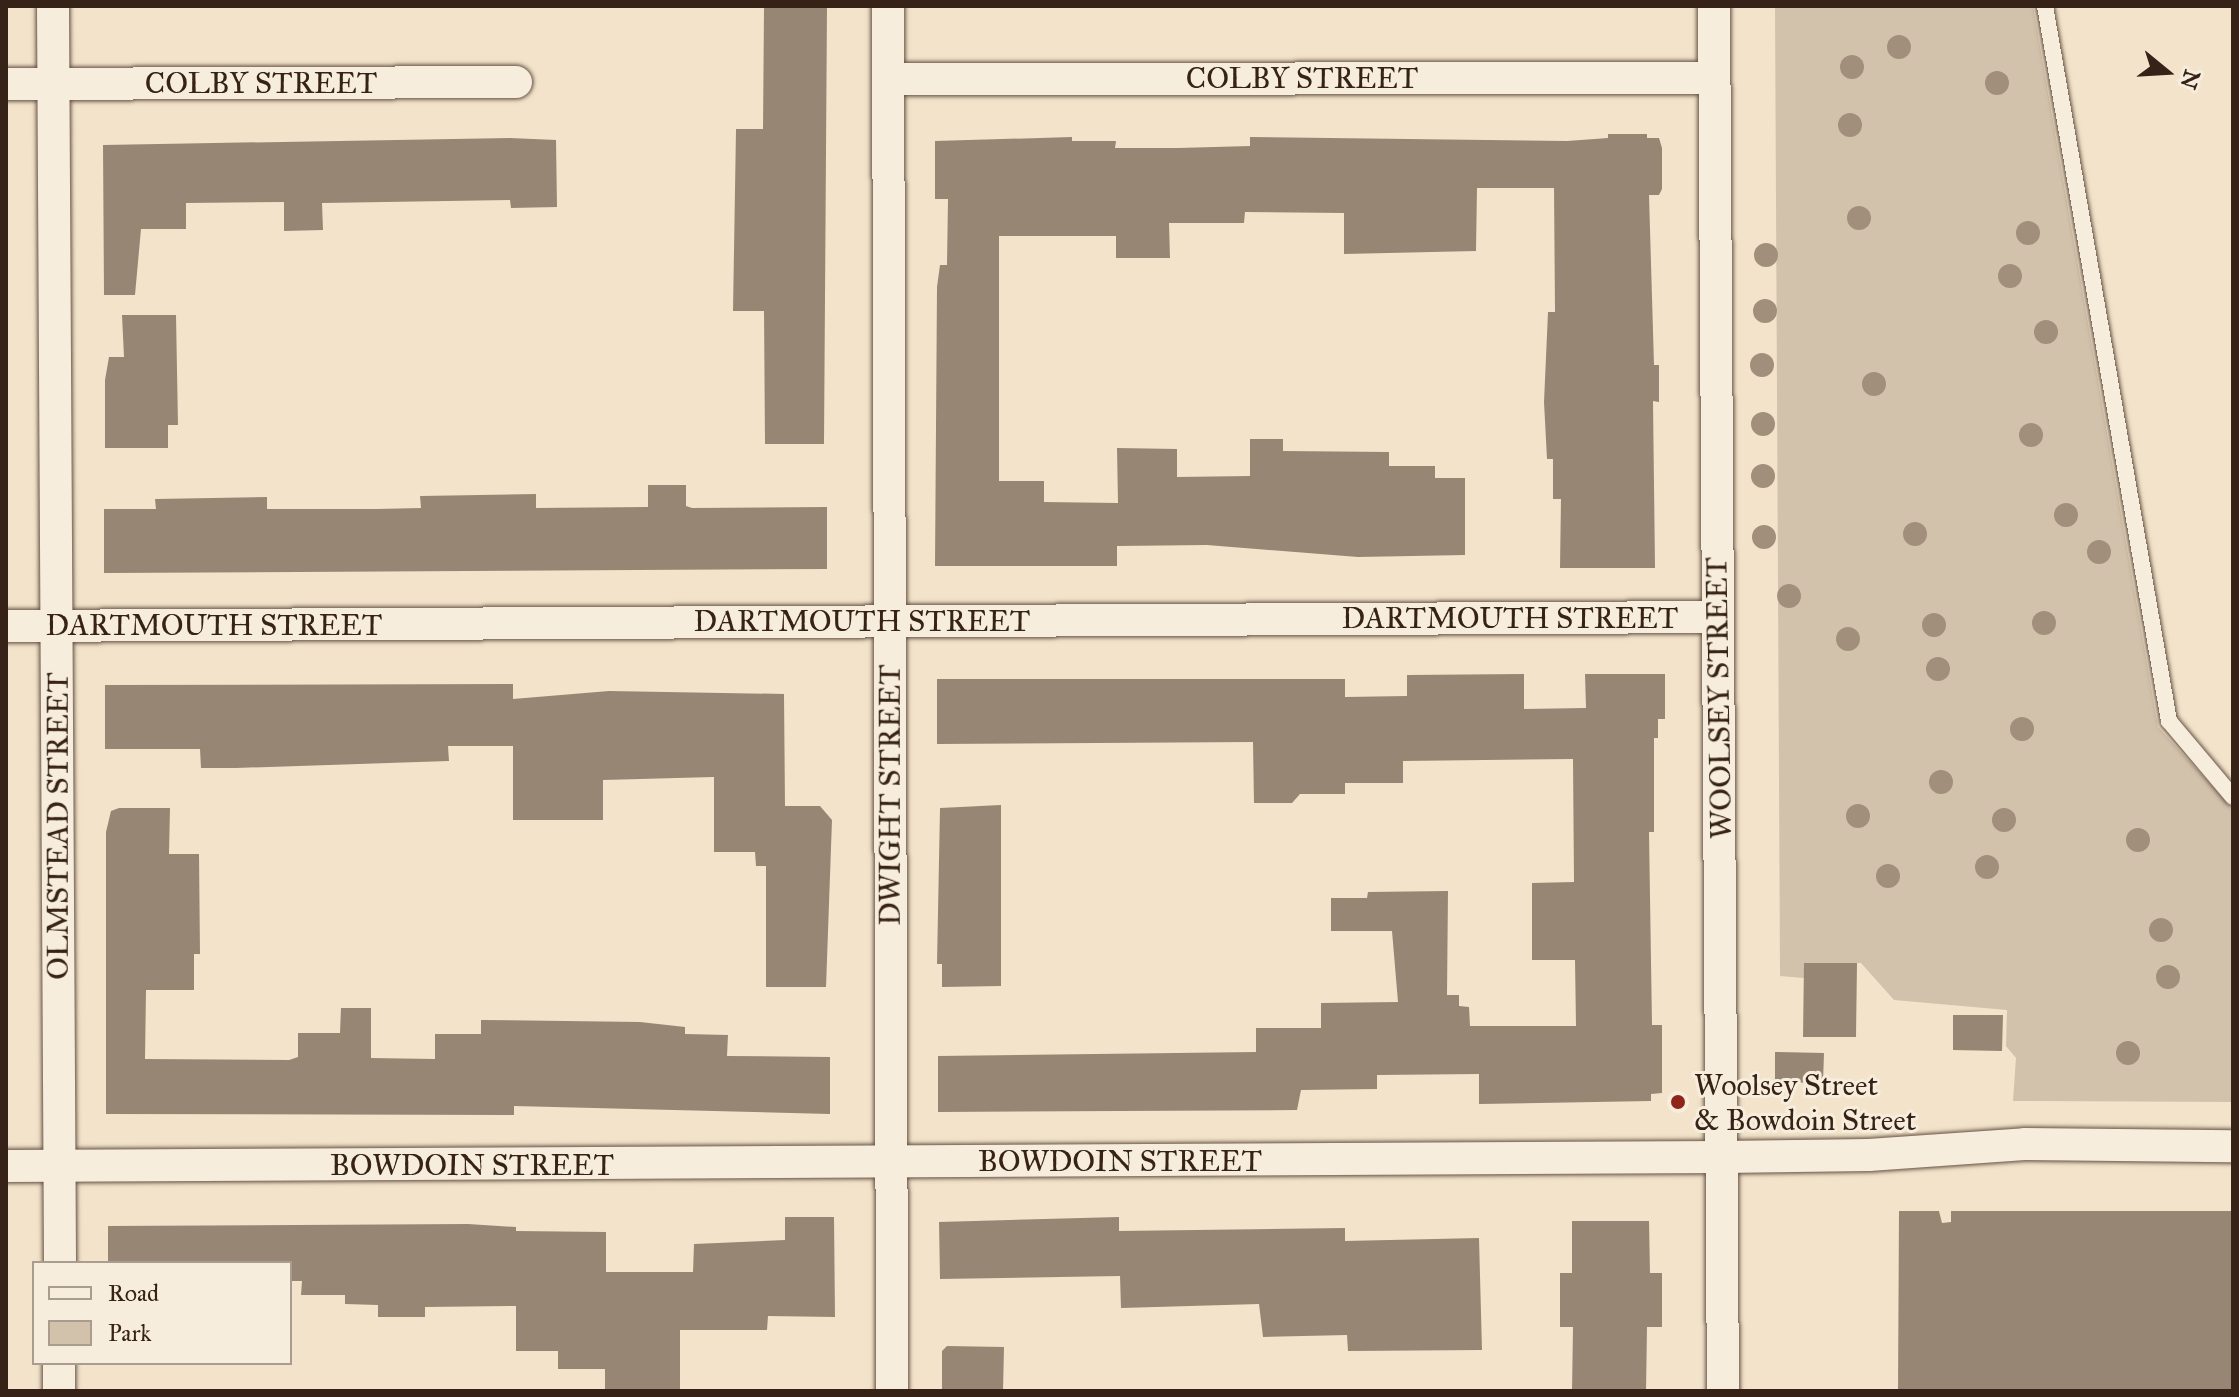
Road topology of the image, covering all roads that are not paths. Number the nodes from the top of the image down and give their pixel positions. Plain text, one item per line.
1 (53, 6) edge
2 (888, 6) edge
3 (1714, 6) edge
4 (2045, 6) edge
5 (1714, 78) junction
6 (889, 79) junction
7 (516, 82) dead end
8 (6, 84) edge
9 (54, 84) junction
10 (1718, 617) junction
11 (890, 620) junction
12 (6, 626) edge
13 (57, 626) junction
14 (2233, 797) edge
15 (2233, 1146) edge
16 (1723, 1157) junction
17 (889, 1163) junction
18 (6, 1166) edge
19 (60, 1166) junction
20 (60, 1261) edge
21 (59, 1365) edge
22 (59, 1391) edge
23 (892, 1391) edge
24 (1723, 1391) edge

1 - 9 street, OLMSTEAD STREET
2 - 6 street, DWIGHT STREET
3 - 5 street, WOOLSEY STREET
4 - 14 lane
5 - 6 street, COLBY STREET
5 - 10 street, WOOLSEY STREET
6 - 11 street, DWIGHT STREET
7 - 9 street, COLBY STREET
8 - 9 street, COLBY STREET
9 - 13 street, OLMSTEAD STREET
10 - 11 street, DARTMOUTH STREET
10 - 16 street, WOOLSEY STREET
11 - 13 street, DARTMOUTH STREET
11 - 17 street, DWIGHT STREET
12 - 13 street, DARTMOUTH STREET
13 - 19 street, OLMSTEAD STREET
15 - 16 street, BOWDOIN STREET
16 - 17 street, BOWDOIN STREET
16 - 24 street, WOOLSEY STREET
17 - 19 street, BOWDOIN STREET
17 - 23 street, DWIGHT STREET
18 - 19 street, BOWDOIN STREET
19 - 20 street, OLMSTEAD STREET
21 - 22 street

